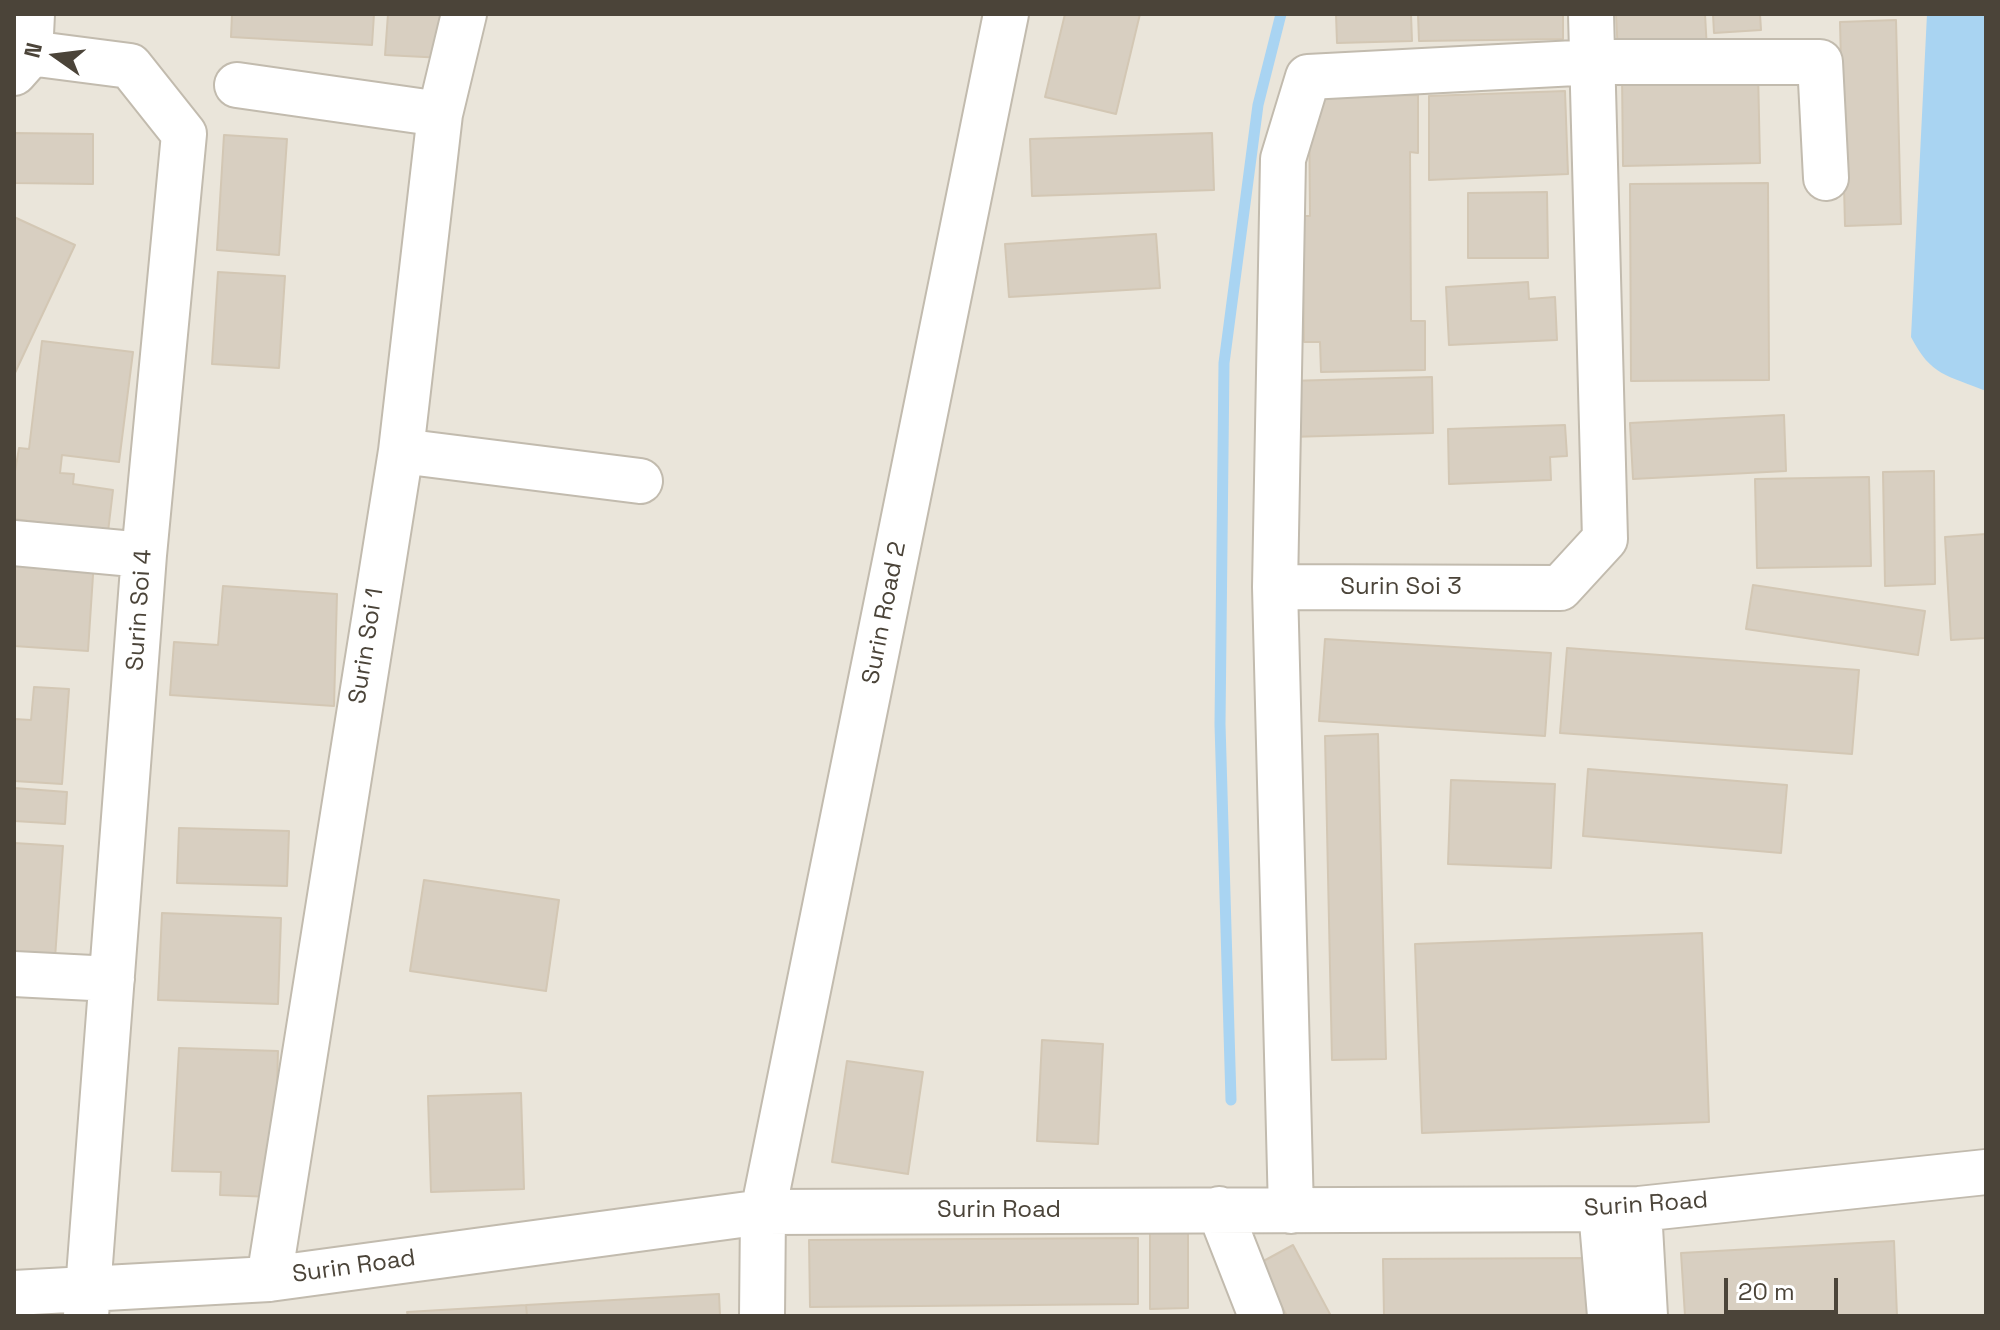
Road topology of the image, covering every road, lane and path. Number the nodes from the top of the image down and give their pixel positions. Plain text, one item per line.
1 (464, 14) edge
2 (1006, 14) edge
3 (1591, 14) edge
4 (22, 48) edge
5 (1595, 62) junction
6 (237, 85) dead end
7 (440, 114) junction
8 (1826, 178) dead end
9 (401, 451) junction
10 (640, 481) dead end
11 (14, 543) edge
12 (144, 555) junction
13 (1275, 587) junction
14 (14, 974) edge
15 (112, 979) junction
16 (1986, 1172) edge
17 (1219, 1209) junction
18 (1620, 1210) junction
19 (1291, 1211) junction
20 (763, 1212) junction
21 (269, 1279) junction
22 (14, 1293) edge
23 (87, 1303) edge
24 (762, 1316) edge
25 (1261, 1316) edge
26 (1610, 1316) edge
27 (1645, 1316) edge

1 - 7 street, Surin Soi 1
2 - 20 street, Surin Road 2
3 - 5 street, Surin Soi 3
4 - 12 street, Surin Soi 4
5 - 8 street
5 - 13 street
5 - 13 street, Surin Soi 3
6 - 7 street
7 - 9 street, Surin Soi 1
9 - 10 street
9 - 21 street, Surin Soi 1
11 - 12 street
12 - 15 street, Surin Soi 4
13 - 19 street
14 - 15 street
15 - 23 street, Surin Soi 4
16 - 18 street, Surin Road
17 - 19 street, Surin Road
17 - 20 street, Surin Road
17 - 25 street
18 - 19 street, Surin Road
18 - 26 street
18 - 27 street
20 - 21 street, Surin Road
20 - 24 street, Surin Road 2
21 - 23 street, Surin Road
22 - 23 street, Surin Road

